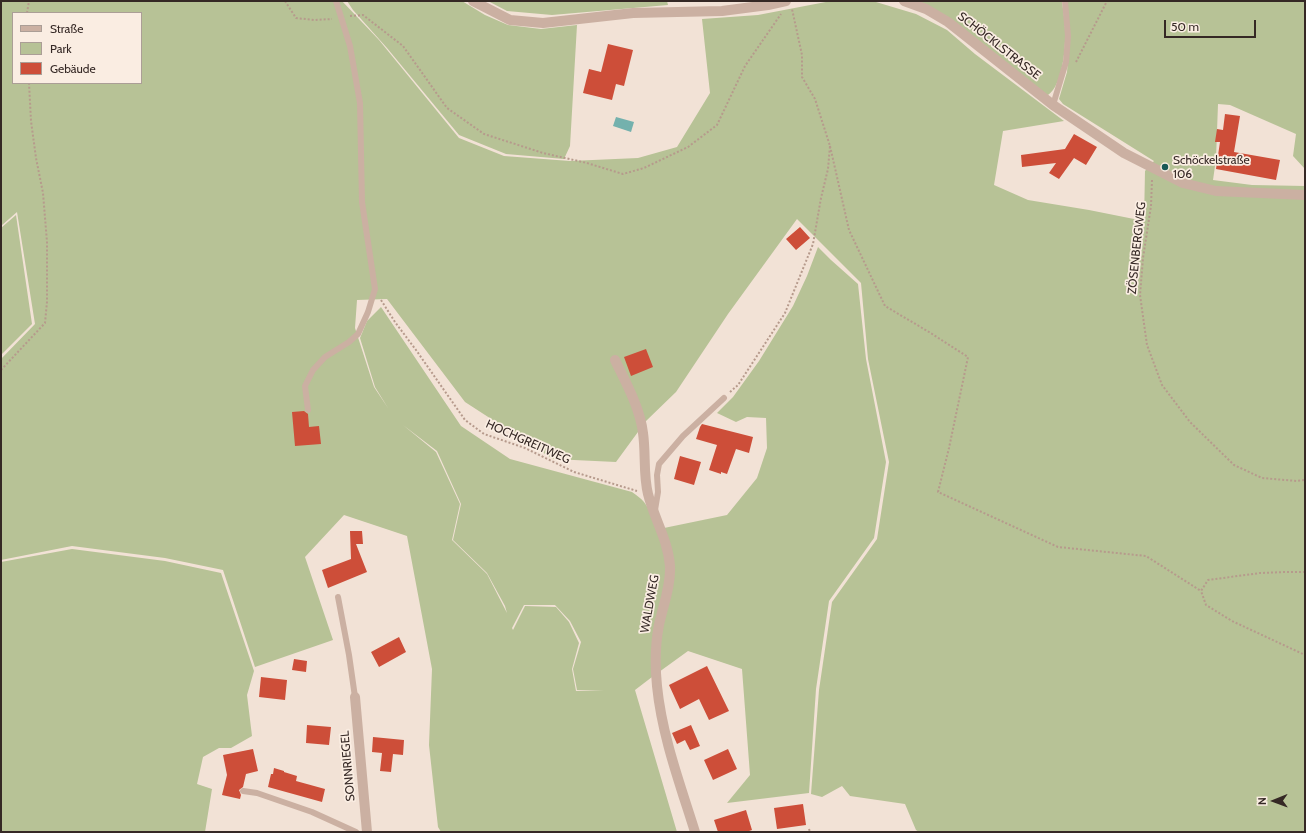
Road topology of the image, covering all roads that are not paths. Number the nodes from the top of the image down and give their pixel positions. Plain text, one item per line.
1 (336, 1) edge
2 (473, 1) edge
3 (904, 1) edge
4 (1065, 1) edge
5 (789, 5) edge
6 (1053, 105) junction
7 (1305, 195) edge
8 (615, 360) dead end
9 (724, 398) road end
10 (308, 410) dead end
11 (654, 512) junction
12 (338, 597) dead end
13 (355, 697) joint
14 (243, 791) dead end
15 (356, 832) edge
16 (367, 832) edge
17 (695, 832) edge

1 - 10 lane
2 - 5 street
3 - 6 street, SCHÖCKLSTRASSE
4 - 6 lane
6 - 7 street, SCHÖCKLSTRASSE
8 - 11 street, WALDWEG
9 - 11 lane
11 - 17 street, WALDWEG
12 - 13 lane
13 - 16 street, SONNRIEGEL
14 - 15 lane

